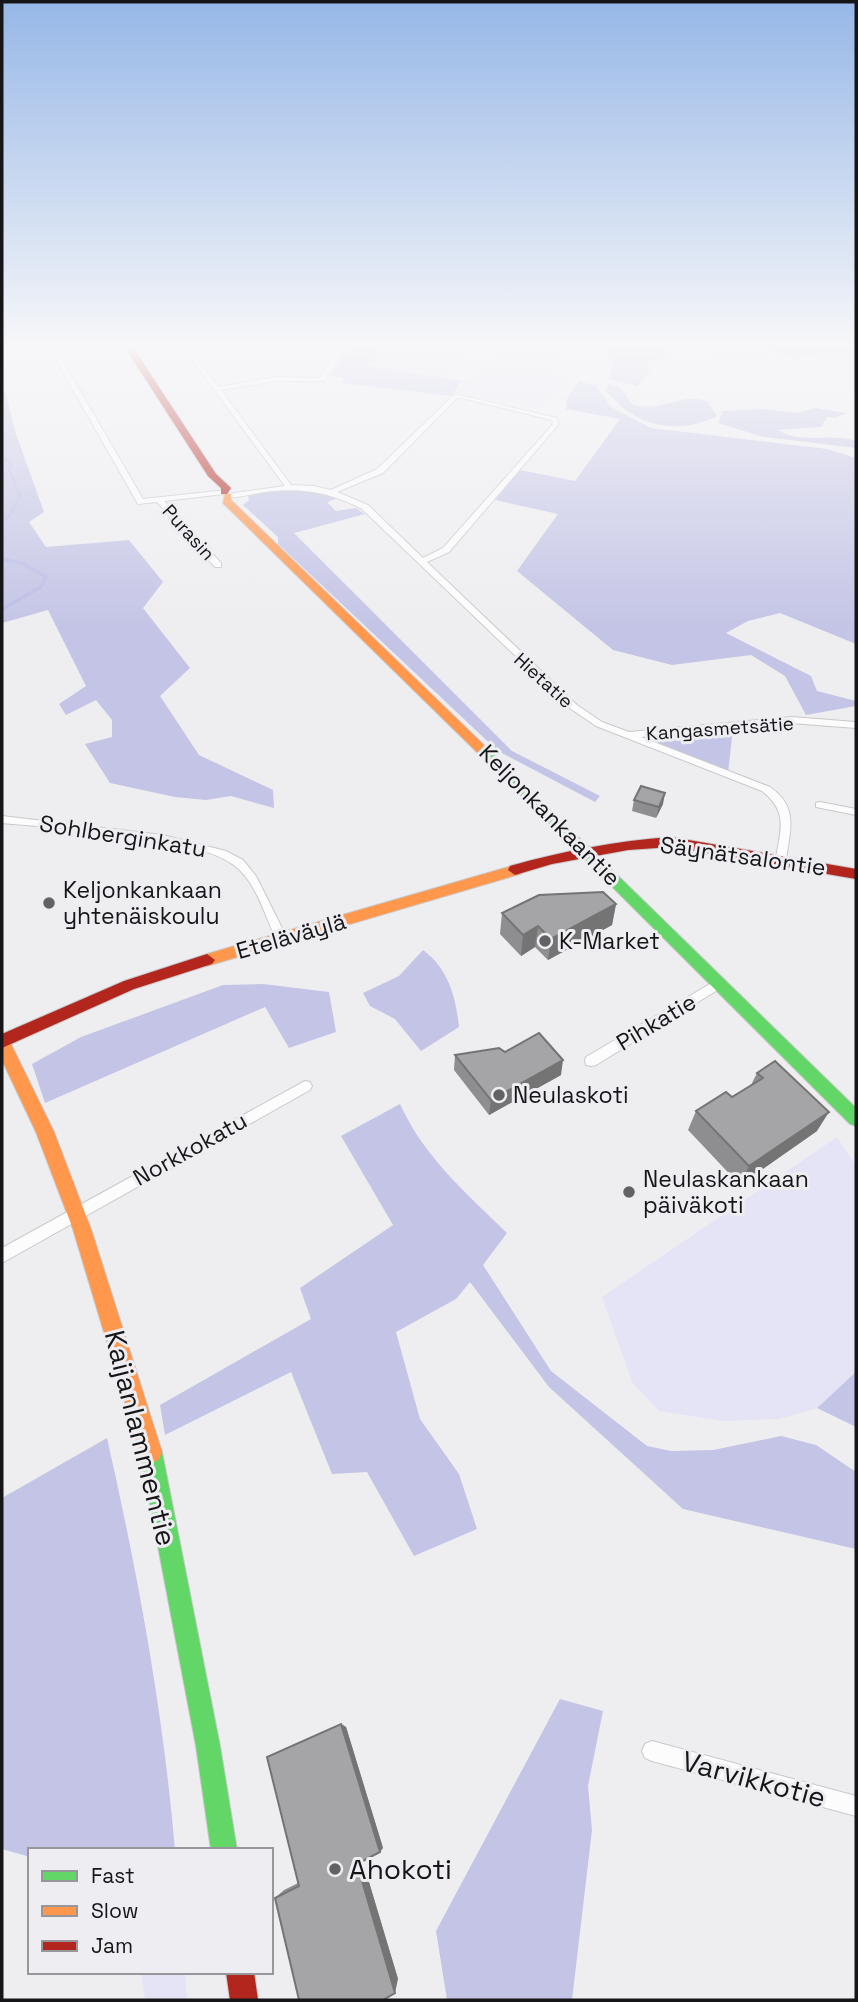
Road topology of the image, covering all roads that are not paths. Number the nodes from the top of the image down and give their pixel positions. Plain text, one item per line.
1 (105, 439) edge
2 (189, 439) edge
3 (254, 439) edge
4 (412, 439) edge
5 (543, 439) edge
6 (288, 485) junction
7 (334, 491) junction
8 (226, 494) junction
9 (159, 500) junction
10 (421, 562) junction
11 (218, 565) dead end
12 (856, 725) edge
13 (626, 735) junction
14 (820, 806) dead end
15 (856, 812) edge
16 (2, 819) edge
17 (587, 852) junction
18 (780, 859) junction
19 (856, 874) edge
20 (281, 938) junction
21 (720, 982) junction
22 (2, 1042) edge
23 (591, 1060) dead end
24 (304, 1086) dead end
25 (856, 1119) edge
26 (76, 1212) junction
27 (2, 1256) edge
28 (652, 1751) dead end
29 (856, 1806) edge
30 (223, 1848) edge
31 (240, 1974) edge
32 (244, 2000) edge

1 - 9 street, Hietatie
2 - 8 main road, Keljonkankaantie
3 - 6 street
4 - 7 street
5 - 10 street
6 - 7 street, Hietatie
6 - 8 street, Hietatie
7 - 10 street, Hietatie
8 - 9 street, Hietatie
8 - 17 main road, Keljonkankaantie
9 - 11 street, Purasin
10 - 13 street, Hietatie
12 - 13 street, Kangasmetsätie
13 - 18 street, Hietatie
14 - 15 street
16 - 20 street, Sohlberginkatu
17 - 18 main road, Säynätsalontie
17 - 20 main road, Eteläväylä
17 - 21 main road, Keljonkankaantie
18 - 19 main road, Säynätsalontie
20 - 22 main road, Eteläväylä
21 - 23 street, Pihkatie
21 - 25 main road, Keljonkankaantie
22 - 26 main road, Kaijanlammentie
24 - 26 street, Norkkokatu
26 - 27 street, Norkkokatu
26 - 30 main road, Kaijanlammentie
28 - 29 street, Varvikkotie
31 - 32 main road

